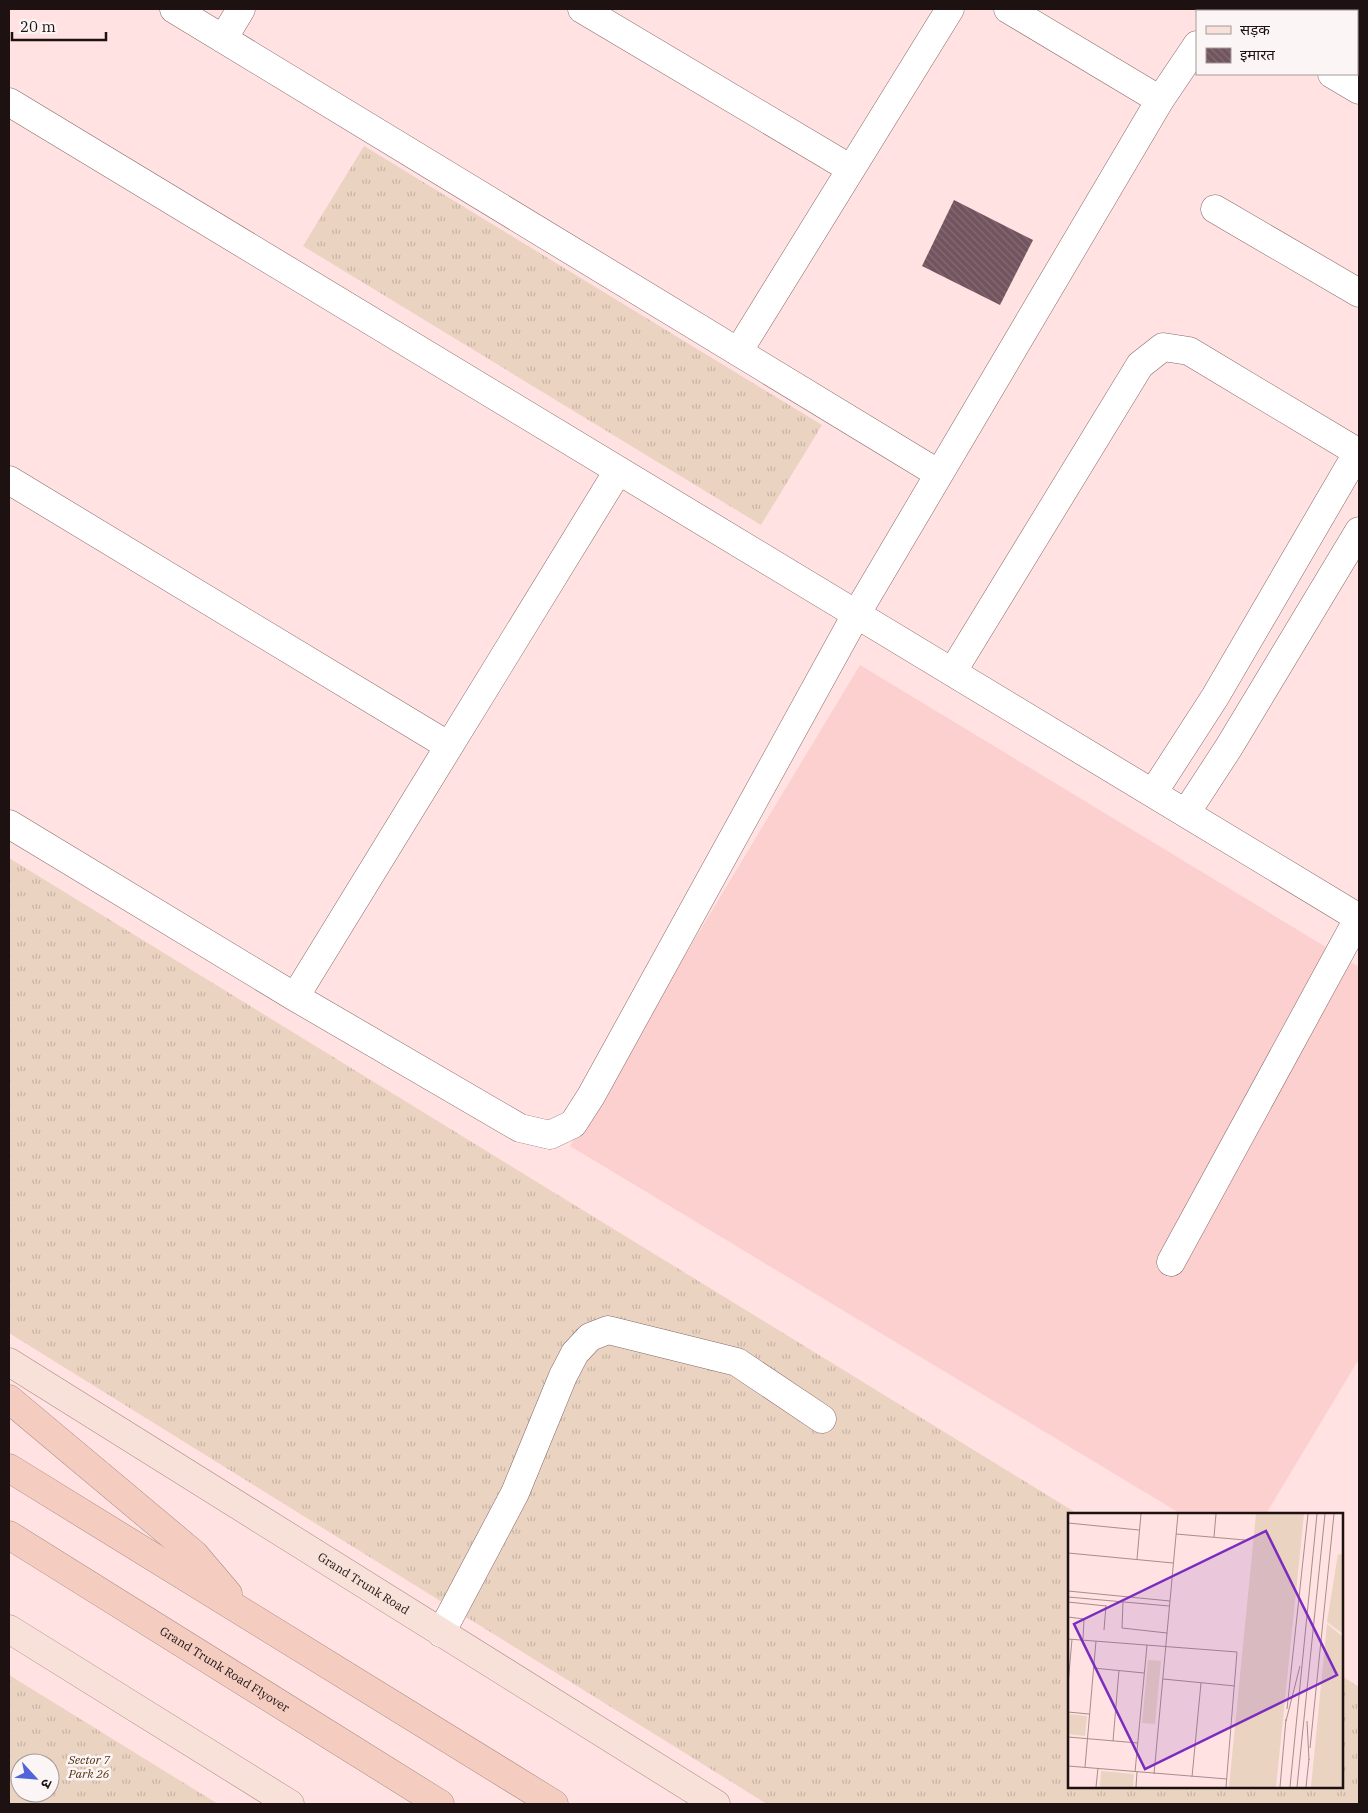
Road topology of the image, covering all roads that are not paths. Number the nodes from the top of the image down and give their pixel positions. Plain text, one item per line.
1 (174, 9) edge
2 (241, 9) edge
3 (582, 9) edge
4 (950, 9) edge
5 (1008, 9) edge
6 (223, 39) junction
7 (1196, 46) edge
8 (1334, 75) edge
9 (1359, 90) edge
10 (1160, 100) junction
11 (9, 102) edge
12 (851, 169) junction
13 (1216, 209) dead end
14 (1359, 293) edge
15 (738, 352) junction
16 (1359, 452) edge
17 (618, 471) junction
18 (939, 474) junction
19 (9, 480) edge
20 (1359, 531) edge
21 (857, 613) junction
22 (953, 671) junction
23 (449, 746) junction
24 (1154, 792) junction
25 (1186, 813) junction
26 (9, 824) edge
27 (1359, 918) edge
28 (295, 997) junction
29 (1172, 1262) dead end
30 (9, 1362) edge
31 (9, 1399) edge
32 (822, 1419) dead end
33 (9, 1468) edge
34 (9, 1535) edge
35 (244, 1613) junction
36 (9, 1629) edge
37 (442, 1633) junction
38 (290, 1804) edge
39 (440, 1804) edge
40 (554, 1804) edge
41 (716, 1804) edge

1 - 6 street
2 - 6 street
3 - 12 street
4 - 12 street
5 - 10 street
6 - 15 street
7 - 10 street
8 - 9 street
10 - 18 street
11 - 17 street
12 - 15 street
13 - 14 street
15 - 18 street
16 - 22 street
16 - 24 street
17 - 21 street
17 - 23 street
18 - 21 street
19 - 23 street
20 - 25 street
21 - 22 street
21 - 28 street
22 - 24 street
23 - 28 street
24 - 25 street
25 - 27 street
26 - 28 street
27 - 29 street
30 - 37 main road, Grand Trunk Road
31 - 35 highway
32 - 37 street
33 - 35 highway
34 - 39 highway, Grand Trunk Road Flyover
35 - 40 highway
36 - 38 main road
37 - 41 main road, Grand Trunk Road

